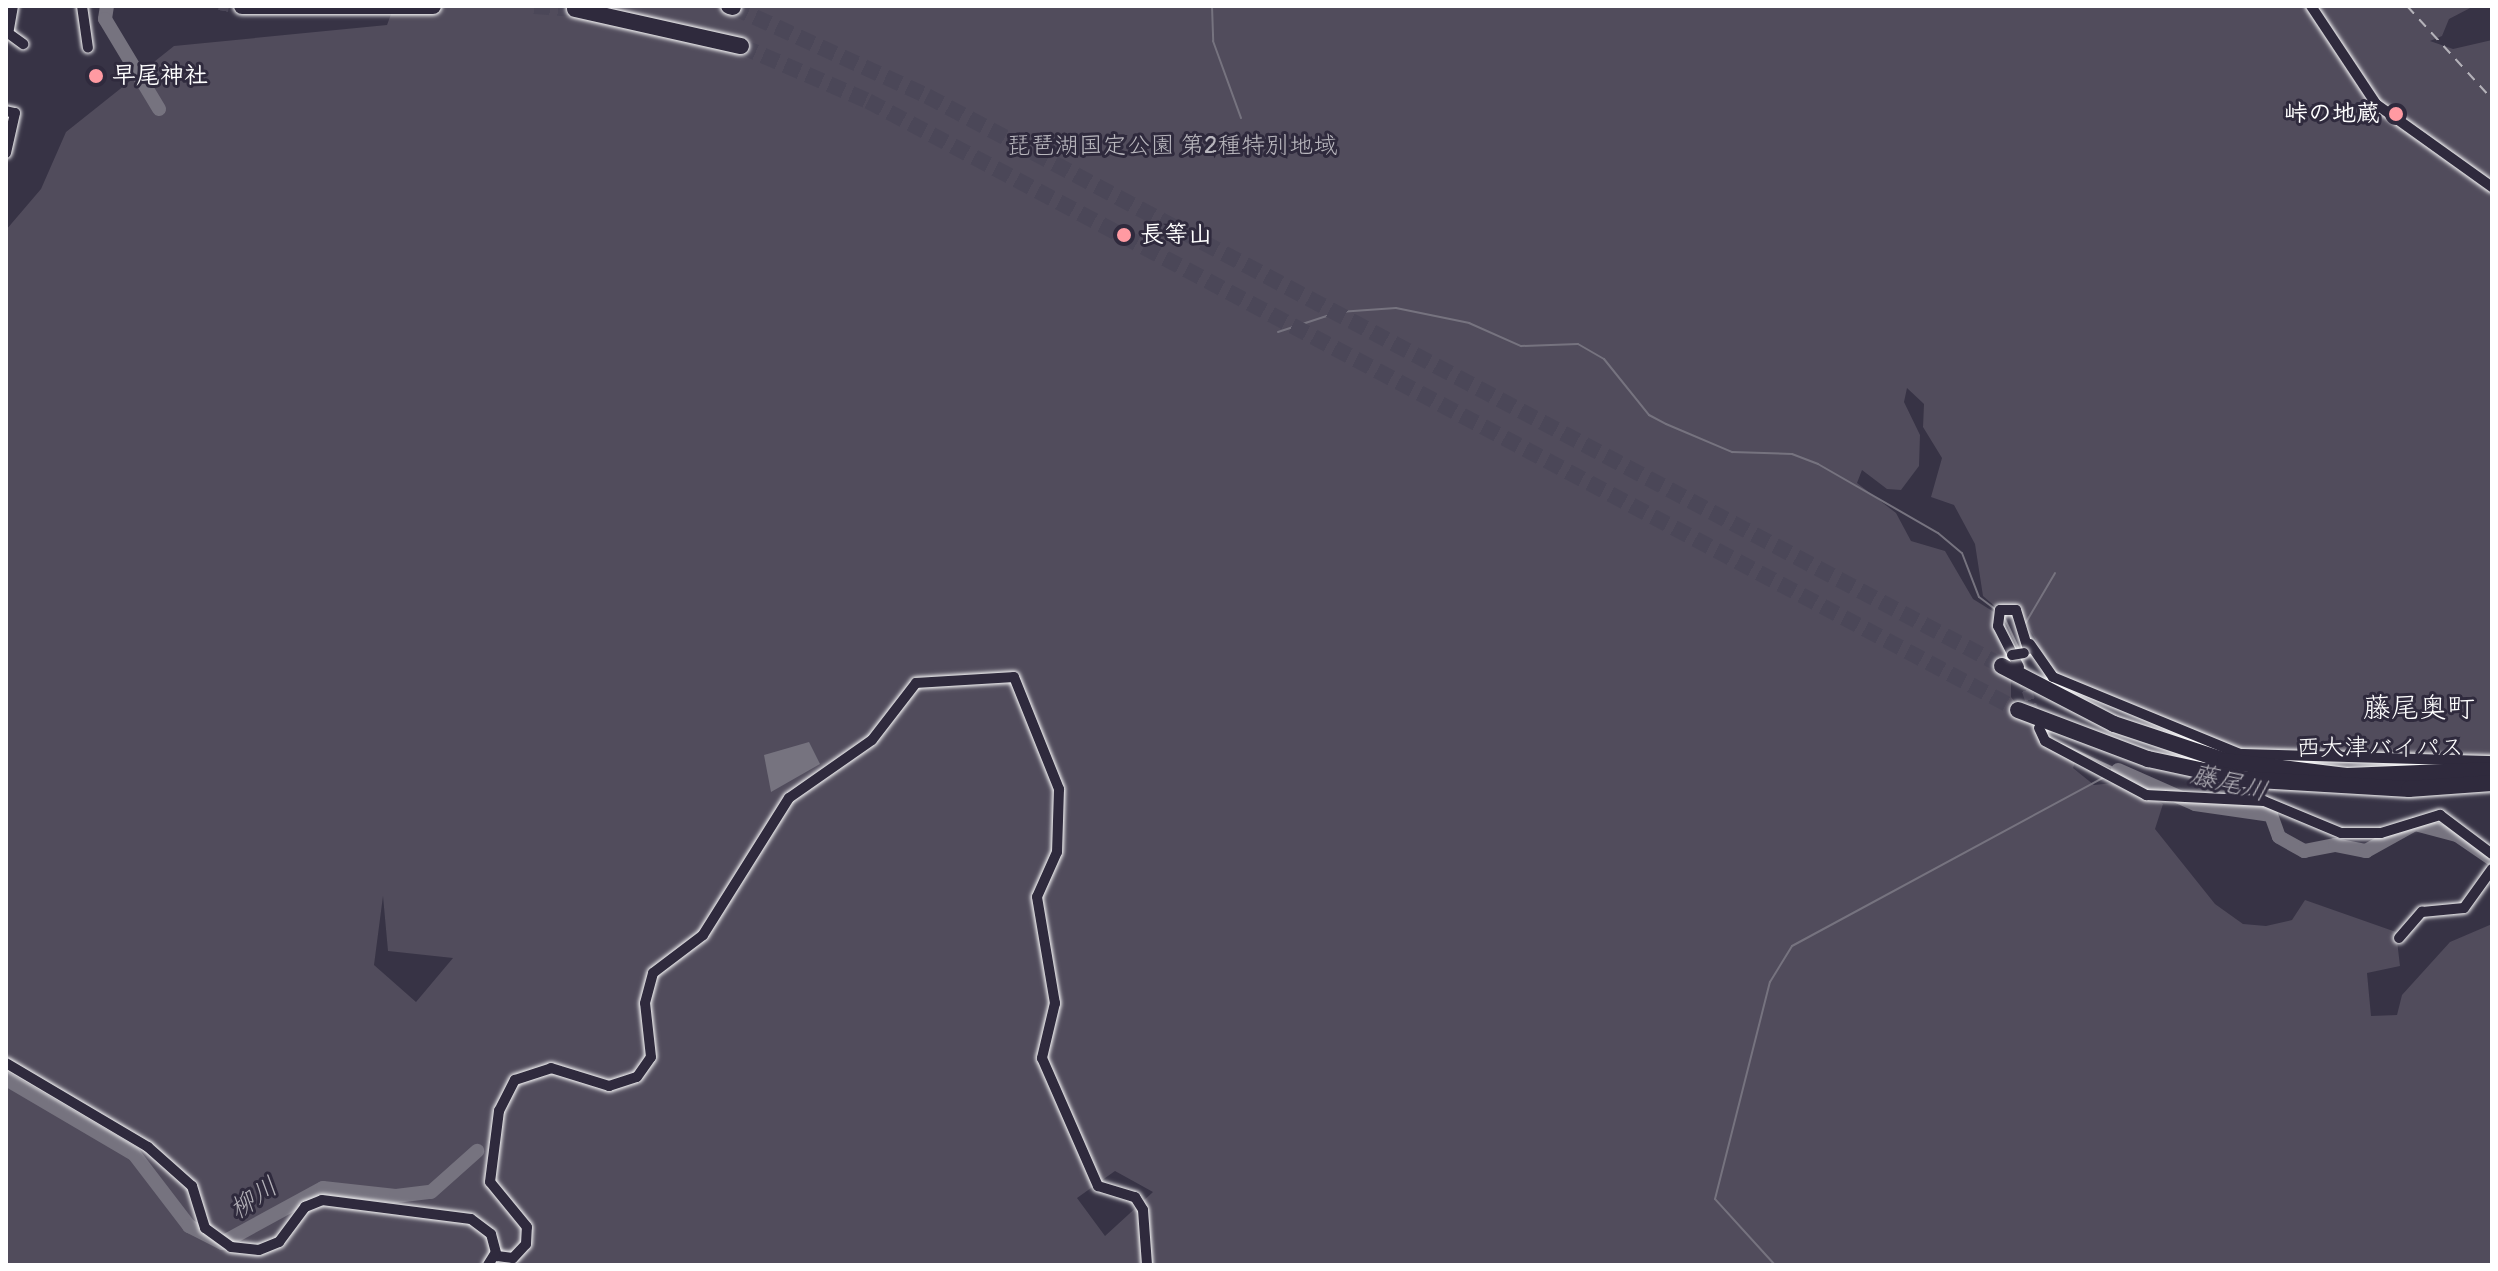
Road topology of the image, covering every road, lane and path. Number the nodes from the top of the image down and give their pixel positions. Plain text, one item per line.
1 (13, 6) edge
2 (82, 6) edge
3 (242, 6) edge
4 (433, 6) edge
5 (2311, 6) edge
6 (575, 9) dead end
7 (6, 41) edge
8 (741, 46) tunnel mouth
9 (88, 48) dead end
10 (6, 111) edge
11 (6, 153) edge
12 (2492, 187) edge
13 (2027, 649) junction
14 (2011, 662) junction
15 (2018, 710) tunnel mouth
16 (2039, 728) tunnel mouth
17 (2492, 761) edge
18 (2492, 770) edge
19 (2492, 783) edge
20 (2431, 789) junction
21 (2492, 789) edge
22 (2492, 854) edge
23 (2491, 872) edge
24 (2399, 938) dead end
25 (6, 1063) edge
26 (495, 1254) junction
27 (488, 1265) edge
28 (1147, 1265) edge

1 - 7 street
2 - 9 street
3 - 4 highway
5 - 12 street
6 - 8 highway
10 - 11 street
13 - 14 street, bridge
13 - 14 street
13 - 17 street
14 - 18 highway, 西大津バイパス
15 - 20 highway, 西大津バイパス
16 - 22 street
19 - 20 highway, 西大津バイパス
20 - 21 highway
23 - 24 street
25 - 26 street
26 - 27 street
26 - 28 street

